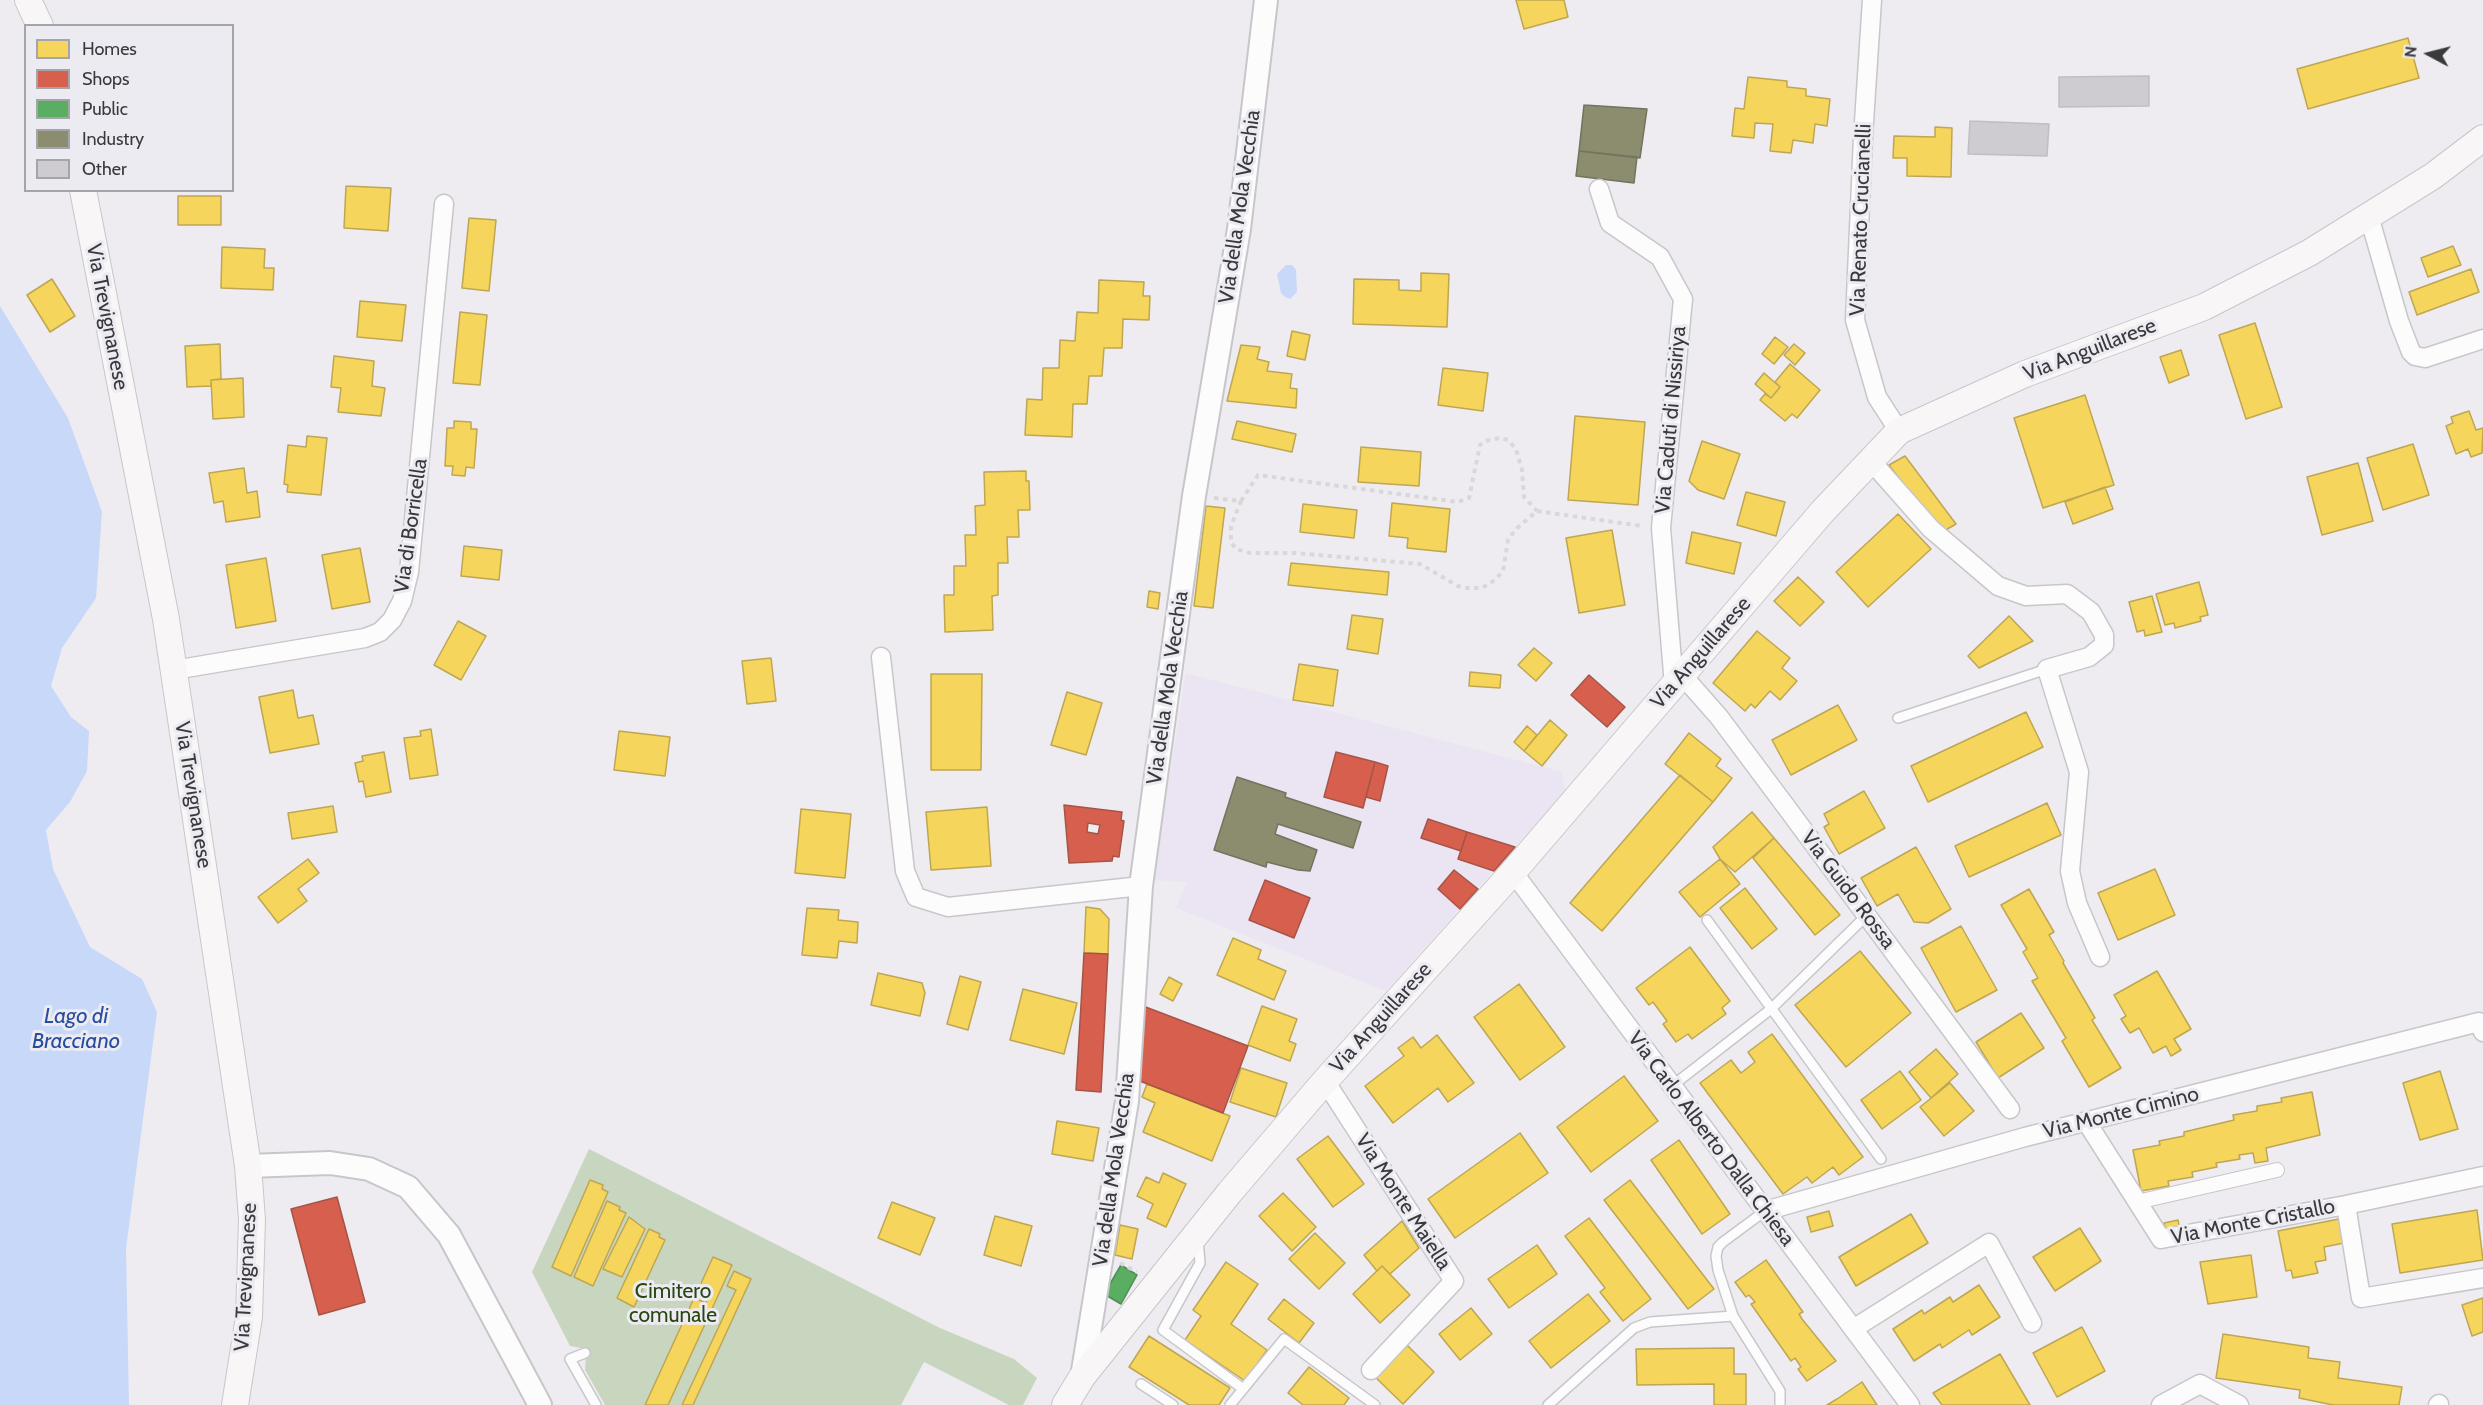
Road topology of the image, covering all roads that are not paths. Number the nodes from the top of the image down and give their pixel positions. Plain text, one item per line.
1 (28, 0) edge
2 (1266, 0) edge
3 (1872, 0) edge
4 (39, 24) edge
5 (2483, 138) edge
6 (1599, 189) dead end
7 (82, 192) edge
8 (444, 204) dead end
9 (2369, 216) junction
10 (2483, 339) edge
11 (1899, 431) junction
12 (1871, 461) junction
13 (881, 657) dead end
14 (2047, 669) junction
15 (174, 670) junction
16 (1678, 680) junction
17 (1898, 718) dead end
18 (1513, 872) junction
19 (1141, 886) junction
20 (1866, 916) junction
21 (1707, 920) dead end
22 (2100, 957) dead end
23 (1771, 1009) junction
24 (2481, 1027) edge
25 (1325, 1081) junction
26 (1672, 1086) junction
27 (2010, 1109) dead end
28 (2086, 1121) junction
29 (1881, 1159) dead end
30 (248, 1166) junction
31 (2277, 1170) dead end
32 (2483, 1176) edge
33 (2137, 1202) junction
34 (2346, 1205) junction
35 (1765, 1211) junction
36 (1198, 1232) junction
37 (2483, 1278) edge
38 (1733, 1316) junction
39 (2032, 1323) dead end
40 (1853, 1329) junction
41 (585, 1353) dead end
42 (1371, 1370) dead end
43 (1082, 1377) junction
44 (1141, 1384) dead end
45 (1242, 1388) junction
46 (234, 1405) edge
47 (540, 1405) edge
48 (596, 1405) edge
49 (1065, 1405) edge
50 (1173, 1405) edge
51 (1230, 1405) edge
52 (1375, 1405) edge
53 (1548, 1405) edge
54 (1780, 1405) edge
55 (1910, 1405) edge
56 (2161, 1405) edge
57 (2240, 1405) edge

1 - 4 main road
2 - 19 street, Via della Mola Vecchia
3 - 11 street, Via Renato Crucianelli
5 - 9 main road, Via Anguillarese
6 - 16 street, Via Caduti di Nissiriya
7 - 15 main road, Via Trevignanese
8 - 15 street, Via di Borricella
9 - 10 street
9 - 11 main road, Via Anguillarese
11 - 12 main road, Via Anguillarese
12 - 14 street
12 - 16 main road, Via Anguillarese
13 - 19 street
14 - 17 lane
14 - 22 street
15 - 30 main road, Via Trevignanese
16 - 18 main road, Via Anguillarese
16 - 20 street, Via Guido Rossa
18 - 25 main road, Via Anguillarese
18 - 26 street, Via Carlo Alberto Dalla Chiesa
19 - 43 street, Via della Mola Vecchia
20 - 23 lane
20 - 27 street, Via Guido Rossa
21 - 23 lane
23 - 26 lane
23 - 29 lane
24 - 28 street, Via Monte Cimino
25 - 36 main road, Via Anguillarese
25 - 42 street, Via Monte Maiella
26 - 35 street, Via Carlo Alberto Dalla Chiesa
28 - 33 street, Via Monte Cristallo
28 - 35 street, Via Monte Cimino
30 - 46 main road, Via Trevignanese
30 - 47 street
31 - 33 street
32 - 34 street, Via Monte Cristallo
33 - 34 street, Via Monte Cristallo
34 - 37 street
35 - 38 lane
35 - 40 street, Via Carlo Alberto Dalla Chiesa
36 - 43 main road, Via Anguillarese
36 - 45 lane
38 - 53 lane
38 - 54 lane
39 - 40 street
40 - 55 street, Via Carlo Alberto Dalla Chiesa
41 - 48 lane
43 - 49 main road, Via Anguillarese
44 - 50 lane
45 - 51 lane
45 - 52 lane
56 - 57 street

